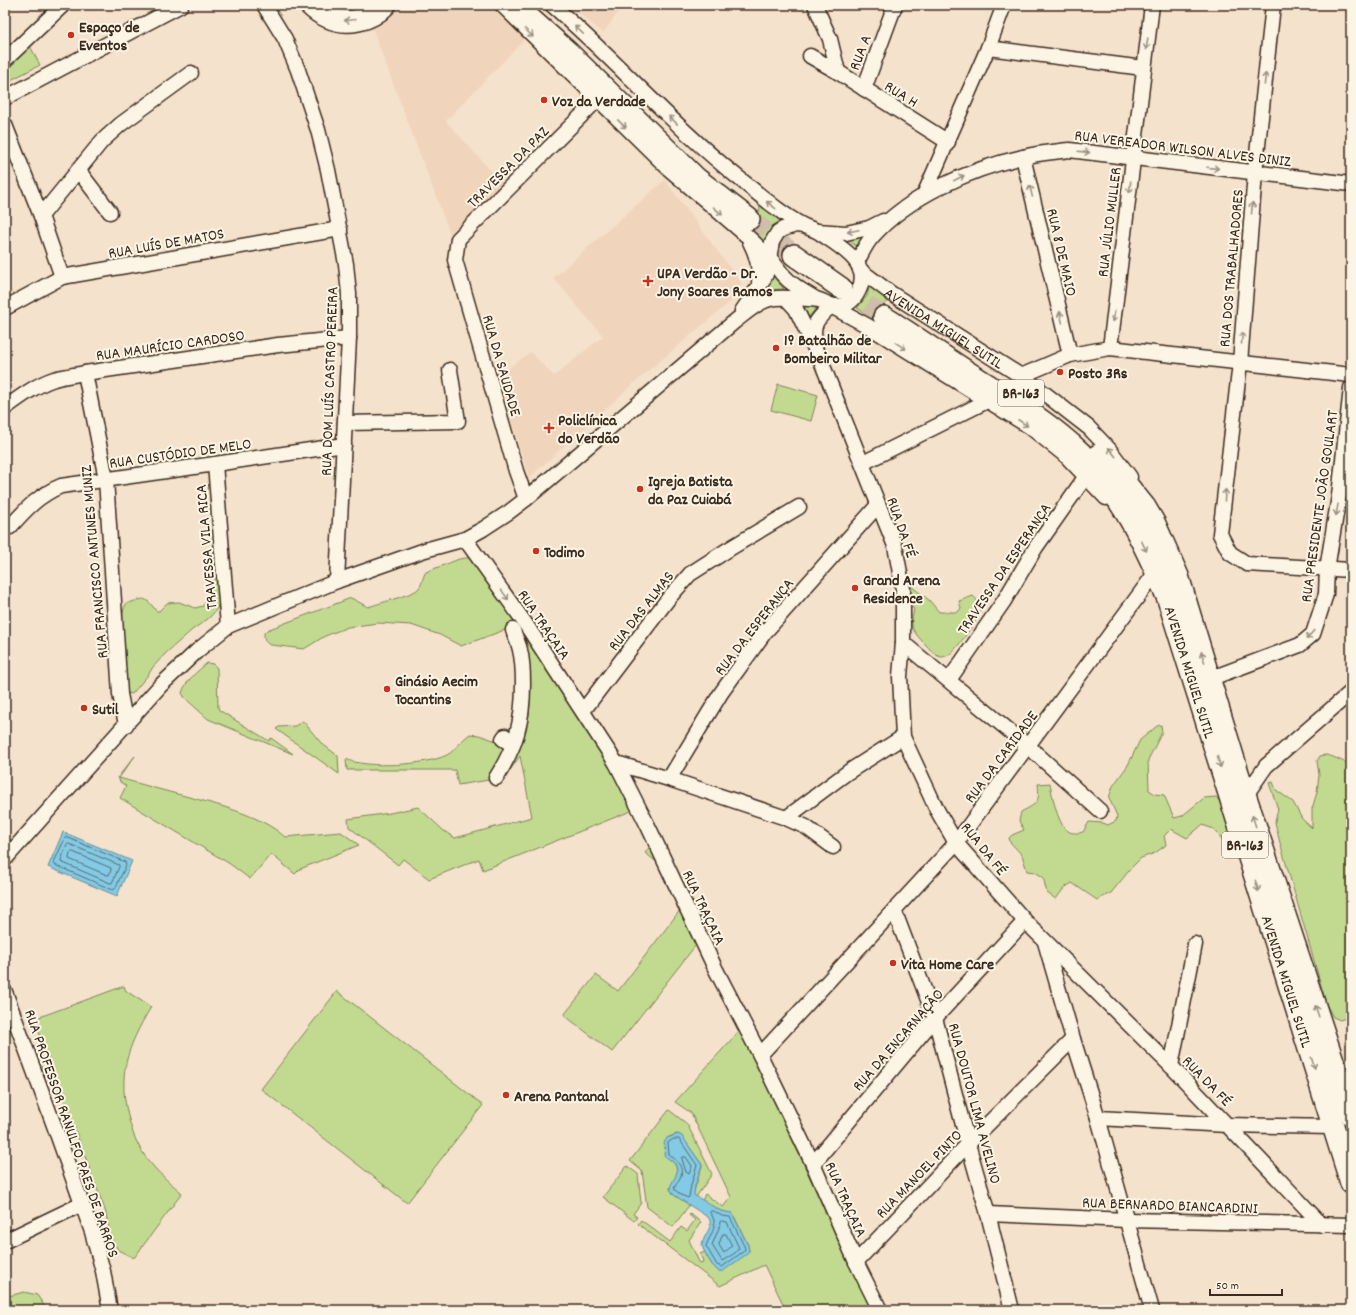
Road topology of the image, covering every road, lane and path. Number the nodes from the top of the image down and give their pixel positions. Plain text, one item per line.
1 (63, 5) edge
2 (181, 5) edge
3 (264, 5) edge
4 (310, 5) edge
5 (385, 5) edge
6 (502, 5) edge
7 (515, 5) edge
8 (534, 5) edge
9 (552, 5) edge
10 (815, 5) edge
11 (895, 5) edge
12 (1004, 5) edge
13 (1152, 5) edge
14 (1273, 5) edge
15 (988, 48) junction
16 (810, 56) dead end
17 (5, 60) edge
18 (1143, 68) junction
19 (838, 72) junction
20 (191, 73) dead end
21 (864, 89) junction
22 (5, 98) edge
23 (597, 100) junction
24 (5, 125) edge
25 (948, 142) junction
26 (1023, 157) junction
27 (1134, 158) junction
28 (78, 170) junction
29 (1255, 173) junction
30 (1351, 184) edge
31 (924, 195) junction
32 (902, 211) junction
33 (110, 212) dead end
34 (41, 216) junction
35 (750, 222) junction
36 (340, 229) junction
37 (817, 231) junction
38 (458, 239) joint
39 (799, 242) junction
40 (770, 258) junction
41 (851, 274) junction
42 (62, 277) junction
43 (758, 289) junction
44 (786, 298) junction
45 (825, 303) junction
46 (5, 308) edge
47 (886, 312) tunnel mouth
48 (734, 322) junction
49 (349, 338) junction
50 (1110, 348) junction
51 (1070, 355) junction
52 (821, 361) junction
53 (1240, 363) junction
54 (1039, 369) junction
55 (450, 370) dead end
56 (86, 373) junction
57 (1351, 375) edge
58 (1021, 376) junction
59 (1035, 386) junction
60 (1351, 388) edge
61 (988, 400) junction
62 (5, 408) edge
63 (345, 423) junction
64 (344, 444) junction
65 (863, 463) junction
66 (215, 464) junction
67 (1086, 476) junction
68 (106, 479) junction
69 (526, 499) junction
70 (878, 504) junction
71 (1132, 505) junction
72 (800, 508) dead end
73 (7, 522) edge
74 (465, 539) junction
75 (1327, 569) junction
76 (1351, 570) edge
77 (1156, 572) junction
78 (337, 581) junction
79 (228, 626) junction
80 (519, 627) junction
81 (903, 643) junction
82 (510, 649) dead end
83 (1209, 679) junction
84 (949, 680) junction
85 (1351, 692) edge
86 (583, 711) junction
87 (126, 725) junction
88 (904, 737) junction
89 (1029, 746) junction
90 (616, 763) junction
91 (1266, 766) junction
92 (496, 778) dead end
93 (669, 779) junction
94 (1243, 785) junction
95 (1100, 811) dead end
96 (786, 818) junction
97 (956, 843) junction
98 (833, 847) dead end
99 (5, 859) edge
100 (894, 910) junction
101 (1026, 921) junction
102 (1045, 941) junction
103 (1195, 944) dead end
104 (5, 992) edge
105 (935, 1018) junction
106 (1073, 1039) junction
107 (760, 1055) junction
108 (1171, 1066) junction
109 (1351, 1115) edge
110 (1098, 1118) junction
111 (1227, 1125) junction
112 (1333, 1126) junction
113 (968, 1144) junction
114 (813, 1164) junction
115 (1351, 1183) edge
116 (82, 1204) junction
117 (988, 1214) junction
118 (1127, 1220) junction
119 (1322, 1225) junction
120 (1351, 1225) edge
121 (5, 1241) edge
122 (856, 1262) junction
123 (110, 1310) edge
124 (880, 1310) edge
125 (1012, 1310) edge
126 (1152, 1310) edge

1 - 17 street
2 - 22 street
3 - 36 street, RUA DOM LUÍS CASTRO PEREIRA
5 -> 4 highway
6 -> 23 street, AVENIDA MIGUEL SUTIL
7 - 35 highway
8 - 35 highway
39 -> 9 street
10 - 19 street
11 - 21 street, RUA A
12 - 15 street
13 -> 18 street, RUA JÚLIO MULLER
29 -> 14 street, RUA DOS TRABALHADORES
15 - 18 street
15 - 25 street
16 - 19 street, RUA H
18 - 27 street, RUA JÚLIO MULLER
19 - 21 street, RUA H
20 - 28 street
21 - 25 street, RUA H
23 -> 35 street, AVENIDA MIGUEL SUTIL
23 - 38 street, TRAVESSA DA PAZ
24 - 34 street
25 - 31 street
26 -> 27 street, RUA VEREADOR WILSON ALVES DINIZ
31 -> 26 street, RUA VEREADOR WILSON ALVES DINIZ
51 -> 26 street, RUA 8 DE MAIO
27 -> 29 street, RUA VEREADOR WILSON ALVES DINIZ
27 -> 50 street, RUA JÚLIO MULLER
28 - 33 street
28 - 34 street
29 - 30 street, RUA VEREADOR WILSON ALVES DINIZ
53 -> 29 street, RUA DOS TRABALHADORES
31 - 32 street, RUA VEREADOR WILSON ALVES DINIZ
32 -> 37 street
32 - 41 street
34 - 42 street
35 - 40 street, AVENIDA MIGUEL SUTIL
35 - 43 street
36 - 42 street, RUA LUÍS DE MATOS
36 - 49 street, RUA DOM LUÍS CASTRO PEREIRA
37 - 39 street
37 - 41 street, AVENIDA MIGUEL SUTIL
38 - 69 street, RUA DA SAUDADE
39 - 40 street
39 - 41 highway
40 - 43 street
40 - 45 street, AVENIDA MIGUEL SUTIL
41 - 45 street
41 - 58 street, AVENIDA MIGUEL SUTIL
42 - 46 street, RUA LUÍS DE MATOS
43 - 48 street
44 - 45 street
44 - 48 street
44 - 52 street, RUA DA FÉ
45 - 52 street, RUA DA FÉ
45 -> 61 street, AVENIDA MIGUEL SUTIL
47 - 71 highway, BR-163
48 - 69 street
49 - 56 street, RUA MAURÍCIO CARDOSO
49 - 63 street, RUA DOM LUÍS CASTRO PEREIRA
50 - 51 street
50 - 53 street
51 - 54 street
52 - 65 street, RUA DA FÉ
53 - 57 street
75 -> 53 street, RUA DOS TRABALHADORES
54 - 58 street
54 - 59 street
55 - 63 street
56 - 62 street, RUA MAURÍCIO CARDOSO
56 - 68 street, RUA FRANCISCO ANTUNES MUNIZ
58 - 59 street, AVENIDA MIGUEL SUTIL
71 -> 59 street, AVENIDA MIGUEL SUTIL
60 -> 75 street, RUA PRESIDENTE JOÃO GOULART
61 - 65 street
61 -> 67 street, AVENIDA MIGUEL SUTIL
63 - 64 street, RUA DOM LUÍS CASTRO PEREIRA
64 - 66 street, RUA CUSTÓDIO DE MELO
64 - 78 street, RUA DOM LUÍS CASTRO PEREIRA
65 - 70 street, RUA DA FÉ
66 - 68 street, RUA CUSTÓDIO DE MELO
66 - 79 street, TRAVESSA VILA RICA
67 - 71 street, AVENIDA MIGUEL SUTIL
67 - 84 street, TRAVESSA DA ESPERANÇA
68 - 73 street, RUA CUSTÓDIO DE MELO
68 - 87 street, RUA FRANCISCO ANTUNES MUNIZ
69 - 74 street
70 - 81 street, RUA DA FÉ
70 - 93 street, RUA DA ESPERANÇA
71 -> 77 highway, AVENIDA MIGUEL SUTIL / BR-163
83 -> 71 highway, AVENIDA MIGUEL SUTIL / BR-163
72 - 86 street, RUA DAS ALMAS
74 - 78 street
74 -> 80 street, RUA TRAÇAIA
75 - 76 street
75 -> 83 street, RUA PRESIDENTE JOÃO GOULART
77 - 89 street, RUA DA CARIDADE
77 -> 112 highway, AVENIDA MIGUEL SUTIL / BR-163
78 - 79 street
79 - 87 street
80 - 82 street
80 - 86 street, RUA TRAÇAIA
80 - 92 street
81 - 84 street
81 - 88 street, RUA DA FÉ
83 - 94 highway, AVENIDA MIGUEL SUTIL / BR-163
84 - 89 street
85 - 91 street
86 - 90 street, RUA TRAÇAIA
87 - 99 street
88 - 96 street
88 - 97 street, RUA DA FÉ
89 - 95 street
89 - 97 street, RUA DA CARIDADE
90 - 93 street
90 - 107 street, RUA TRAÇAIA
91 - 94 street
91 - 94 street
93 - 96 street
109 -> 94 highway, AVENIDA MIGUEL SUTIL / BR-163
96 - 98 street
97 - 100 street, RUA DA CARIDADE
97 - 101 street, RUA DA FÉ
100 - 105 street, RUA DOUTOR LIMA AVELINO
100 - 107 street, RUA DA CARIDADE
101 - 102 street, RUA DA FÉ
101 - 105 street, RUA DA ENCARNAÇÃO
102 - 106 street
102 - 108 street, RUA DA FÉ
103 - 108 street
104 - 116 street, RUA PROFESSOR RANULFO PAES DE BARROS
105 - 113 street, RUA DOUTOR LIMA AVELINO
105 - 114 street, RUA DA ENCARNAÇÃO
106 - 110 street
106 - 113 street, RUA MANOEL PINTO
107 - 114 street, RUA TRAÇAIA
108 - 111 street, RUA DA FÉ
110 - 111 street
110 - 118 street
111 - 112 street
111 - 119 street, RUA DA FÉ
112 - 115 highway, AVENIDA MIGUEL SUTIL / BR-163
113 - 117 street, RUA DOUTOR LIMA AVELINO
113 - 122 street, RUA MANOEL PINTO
114 - 122 street, RUA TRAÇAIA
116 - 121 street
116 - 123 street, RUA PROFESSOR RANULFO PAES DE BARROS
117 - 118 street, RUA BERNARDO BIANCARDINI
117 - 125 street, RUA DOUTOR LIMA AVELINO
118 - 119 street, RUA BERNARDO BIANCARDINI
118 - 126 street
119 - 120 street, RUA BERNARDO BIANCARDINI
122 - 124 street, RUA TRAÇAIA

